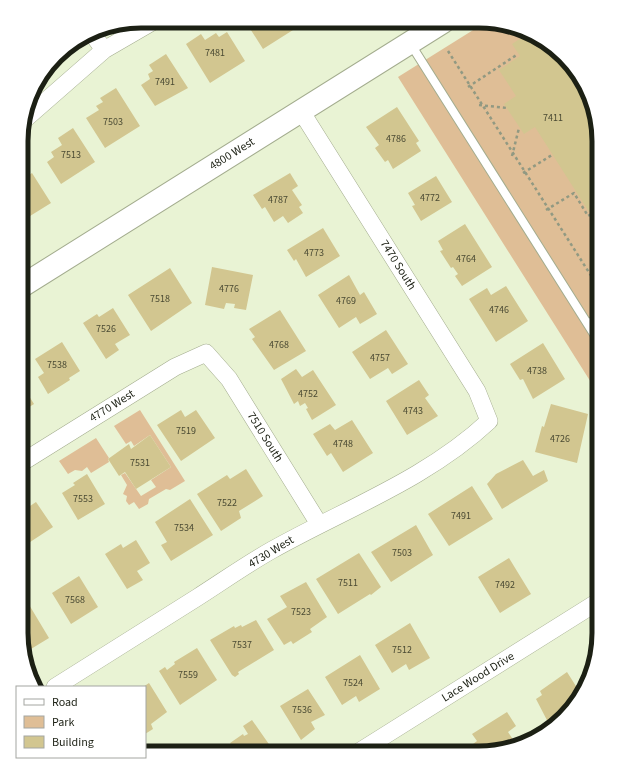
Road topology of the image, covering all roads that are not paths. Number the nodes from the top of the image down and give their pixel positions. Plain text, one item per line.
1 (142, 28) edge
2 (434, 28) edge
3 (96, 38) edge
4 (410, 43) junction
5 (104, 50) junction
6 (301, 111) junction
7 (32, 113) edge
8 (28, 282) edge
9 (592, 321) edge
10 (588, 324) junction
11 (592, 331) edge
12 (206, 353) joint
13 (489, 421) joint
14 (28, 460) edge
15 (319, 524) junction
16 (592, 605) edge
17 (57, 686) edge
18 (368, 746) edge

1 - 5 street
2 - 4 main road, 4800 West
3 - 5 street
4 - 6 main road, 4800 West
4 - 10 lane
5 - 7 street
6 - 8 main road, 4800 West
6 - 13 street, 7470 South
9 - 10 lane
10 - 11 lane
12 - 14 street, 4770 West
12 - 15 street, 7510 South
13 - 15 street, 4730 West
15 - 17 street, 4730 West
16 - 18 street, Lace Wood Drive

